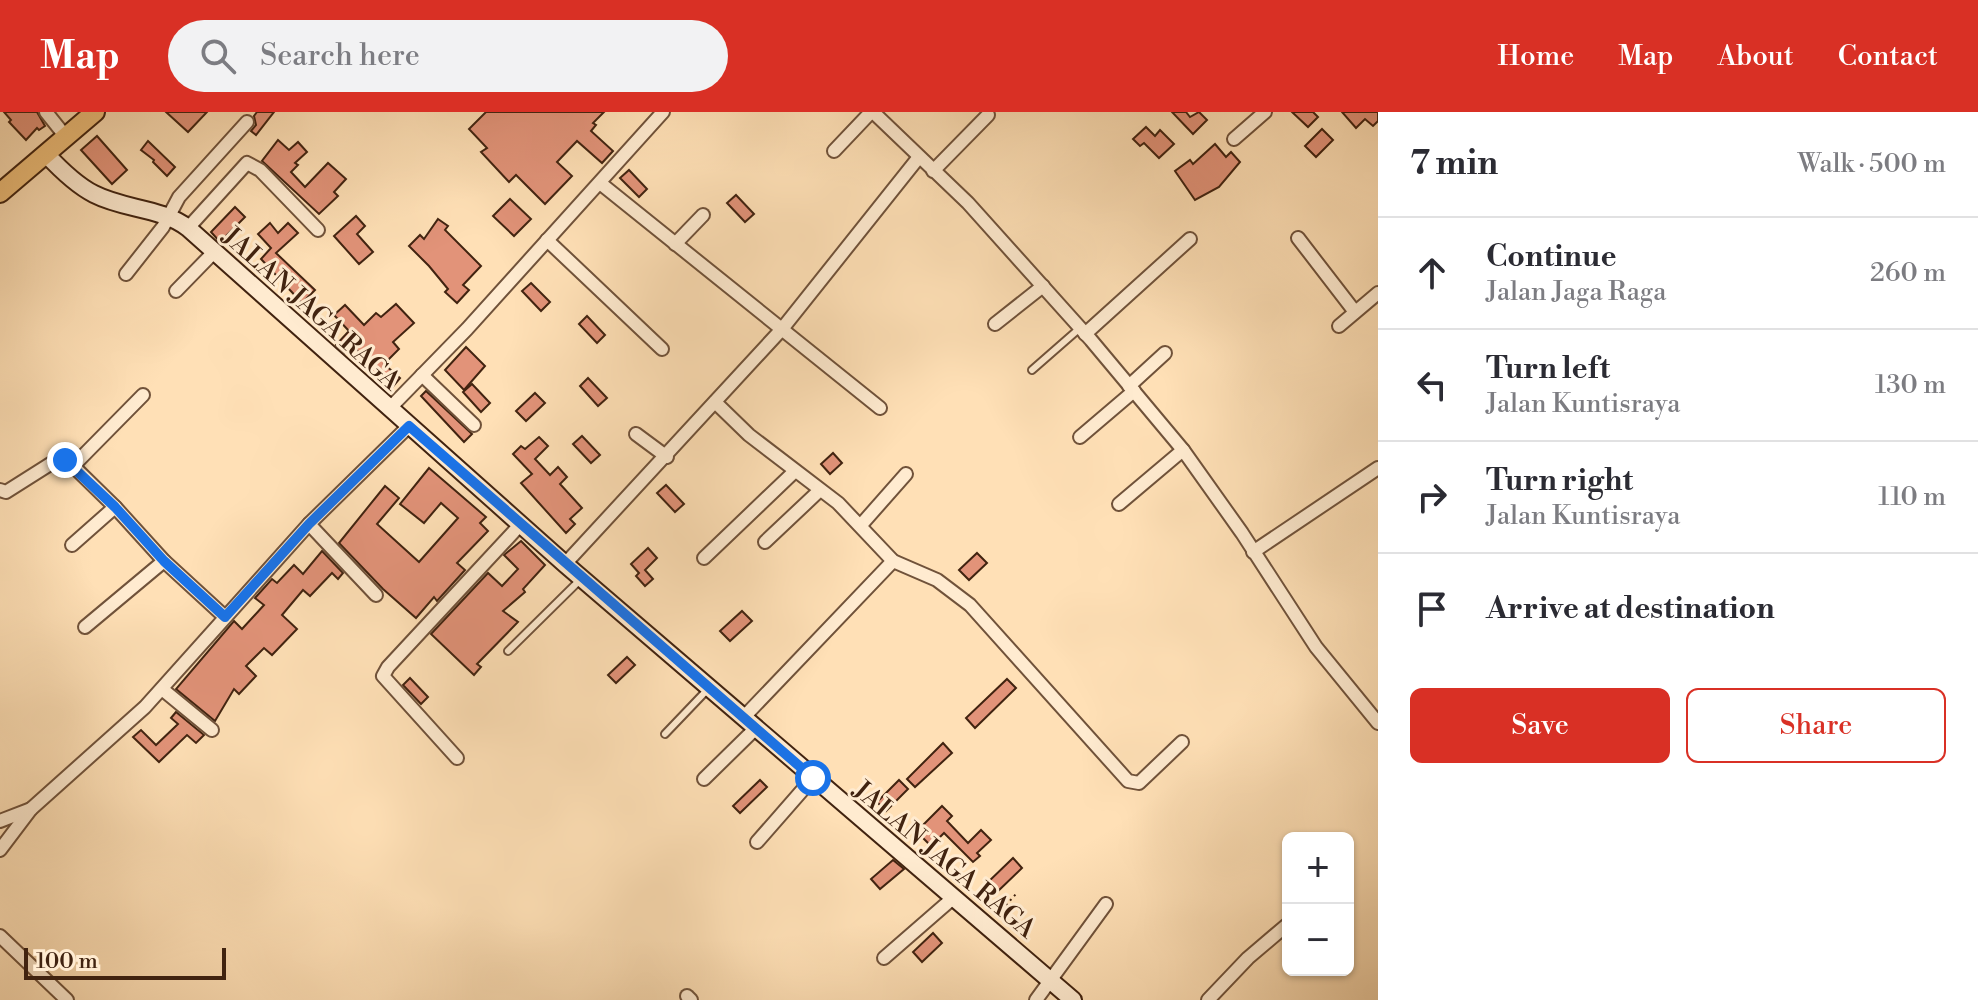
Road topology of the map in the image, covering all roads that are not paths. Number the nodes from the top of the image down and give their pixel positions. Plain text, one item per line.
1 (46, 112) edge
2 (95, 112) edge
3 (663, 112) edge
4 (872, 112) edge
5 (1265, 112) edge
6 (988, 115) dead end
7 (247, 122) dead end
8 (66, 137) junction
9 (1234, 139) dead end
10 (834, 151) dead end
11 (46, 154) junction
12 (919, 157) junction
13 (933, 171) junction
14 (600, 183) junction
15 (0, 193) edge
16 (703, 215) dead end
17 (179, 222) junction
18 (318, 230) dead end
19 (1298, 238) dead end
20 (1190, 239) dead end
21 (547, 240) junction
22 (675, 244) junction
23 (214, 252) junction
24 (126, 274) dead end
25 (1043, 286) junction
26 (176, 291) dead end
27 (1378, 293) edge
28 (1355, 312) junction
29 (995, 324) dead end
30 (1339, 326) dead end
31 (782, 329) junction
32 (1082, 331) junction
33 (662, 349) dead end
34 (1165, 353) dead end
35 (1032, 370) dead end
36 (422, 375) junction
37 (1132, 389) junction
38 (143, 395) dead end
39 (715, 402) junction
40 (880, 408) dead end
41 (389, 409) junction
42 (474, 425) dead end
43 (409, 426) junction
44 (636, 434) dead end
45 (1080, 437) dead end
46 (1183, 450) junction
47 (667, 457) junction
48 (73, 466) junction
49 (1378, 468) edge
50 (794, 472) junction
51 (906, 474) dead end
52 (0, 490) edge
53 (820, 490) junction
54 (1119, 504) dead end
55 (115, 507) junction
56 (309, 524) junction
57 (520, 525) junction
58 (861, 525) junction
59 (765, 542) dead end
60 (72, 545) dead end
61 (1253, 552) junction
62 (704, 558) dead end
63 (164, 561) junction
64 (893, 561) junction
65 (565, 564) junction
66 (581, 579) junction
67 (376, 595) dead end
68 (225, 617) junction
69 (85, 627) dead end
70 (508, 651) dead end
71 (709, 688) junction
72 (162, 689) junction
73 (749, 723) junction
74 (1378, 723) edge
75 (212, 730) dead end
76 (665, 734) dead end
77 (1182, 742) dead end
78 (457, 758) dead end
79 (813, 778) junction
80 (704, 779) dead end
81 (31, 809) junction
82 (0, 821) edge
83 (757, 842) dead end
84 (0, 850) edge
85 (953, 898) junction
86 (1106, 904) dead end
87 (1282, 929) edge
88 (0, 936) edge
89 (884, 958) dead end
90 (1049, 980) junction
91 (67, 1000) edge
92 (1036, 1000) edge
93 (1073, 1000) edge
94 (1208, 1000) edge

1 - 8 street
2 - 8 main road
3 - 14 street
4 - 10 street
4 - 12 street
5 - 9 street
6 - 13 street
7 - 17 street
8 - 11 main road
11 - 15 main road
11 - 17 street, JALAN JAGA RAGA
12 - 13 street
12 - 31 street
13 - 25 street
14 - 21 street
14 - 22 street
16 - 22 street
17 - 18 street
17 - 23 street, JALAN JAGA RAGA
17 - 24 street
19 - 28 street
20 - 32 street
21 - 33 street
21 - 36 street
22 - 31 street
23 - 26 street
23 - 41 street, JALAN JAGA RAGA
25 - 29 street
25 - 32 street
27 - 28 street
28 - 30 street
31 - 39 street
31 - 40 street
32 - 35 lane
32 - 37 street
34 - 37 street
36 - 41 street
36 - 42 street
37 - 45 street
37 - 46 street
38 - 48 street
39 - 47 street
39 - 50 street
41 - 43 street, JALAN JAGA RAGA
43 - 56 street
43 - 57 street, JALAN JAGA RAGA
44 - 47 street
46 - 54 street
46 - 61 street
47 - 65 street
48 - 52 street
48 - 55 street
49 - 61 street
50 - 53 street
50 - 62 street
51 - 58 street
53 - 58 street
53 - 59 street
55 - 60 street
55 - 63 street
56 - 67 street
56 - 68 street
57 - 65 street, JALAN JAGA RAGA
57 - 78 street
58 - 64 street
61 - 74 street
63 - 68 street
63 - 69 street
64 - 73 street
64 - 77 street
65 - 66 street, JALAN JAGA RAGA
66 - 70 lane
66 - 71 street, JALAN JAGA RAGA
68 - 72 street
71 - 73 street, JALAN JAGA RAGA
71 - 76 lane
72 - 75 street
72 - 81 street
73 - 79 street, JALAN JAGA RAGA
73 - 80 street
79 - 83 street
79 - 85 street, JALAN JAGA RAGA
81 - 82 street
81 - 84 street
85 - 89 street
85 - 90 street, JALAN JAGA RAGA
86 - 90 street
87 - 94 street
88 - 91 street
90 - 92 street
90 - 93 street, JALAN JAGA RAGA

